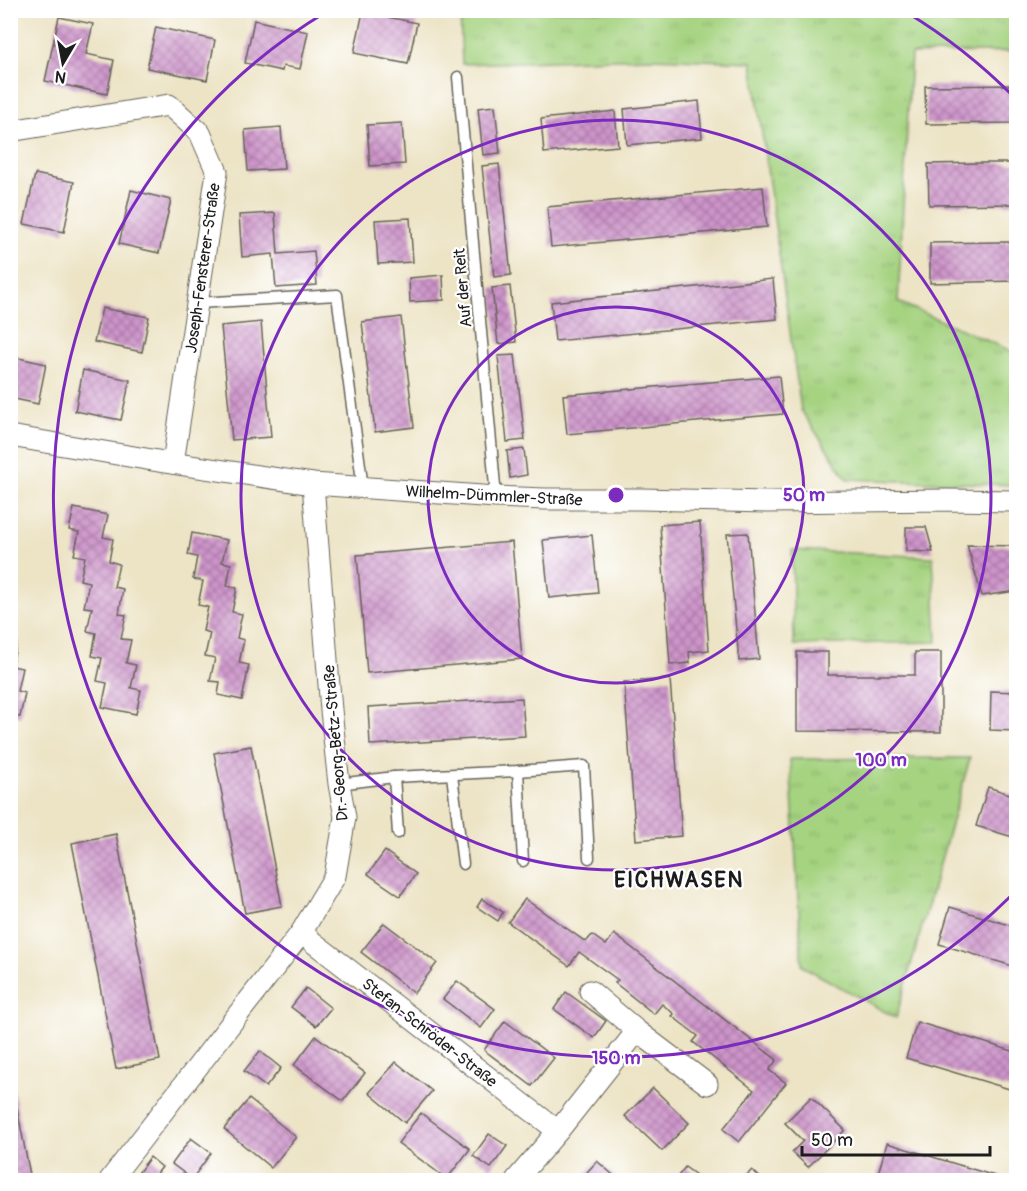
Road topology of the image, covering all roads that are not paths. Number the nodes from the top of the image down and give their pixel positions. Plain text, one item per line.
1 (458, 77) dead end
2 (10, 130) edge
3 (197, 303) junction
4 (10, 436) edge
5 (173, 463) junction
6 (313, 484) junction
7 (363, 488) junction
8 (496, 497) junction
9 (1017, 501) edge
10 (518, 771) junction
11 (452, 775) junction
12 (394, 777) junction
13 (339, 784) junction
14 (398, 833) dead end
15 (589, 858) dead end
16 (524, 861) dead end
17 (463, 864) dead end
18 (301, 933) junction
19 (590, 991) dead end
20 (637, 1031) junction
21 (707, 1084) dead end
22 (558, 1131) junction
23 (110, 1180) edge
24 (516, 1180) edge

1 - 8 lane, Auf der Reit
2 - 3 street, Joseph-Fensterer-Straße
3 - 5 street, Joseph-Fensterer-Straße
3 - 7 lane
4 - 5 street, Wilhelm-Dümmler-Straße
5 - 6 street, Wilhelm-Dümmler-Straße
6 - 7 street, Wilhelm-Dümmler-Straße
6 - 13 street, Dr.-Georg-Betz-Straße
7 - 8 street, Wilhelm-Dümmler-Straße
8 - 9 street, Wilhelm-Dümmler-Straße
10 - 11 lane
10 - 15 lane
10 - 16 lane
11 - 12 lane
11 - 17 lane
12 - 13 lane
12 - 14 lane
13 - 18 street, Dr.-Georg-Betz-Straße
18 - 22 street, Stefan-Schröder-Straße
18 - 23 street, Dr.-Georg-Betz-Straße
19 - 20 street
20 - 21 street
20 - 22 street
22 - 24 street

